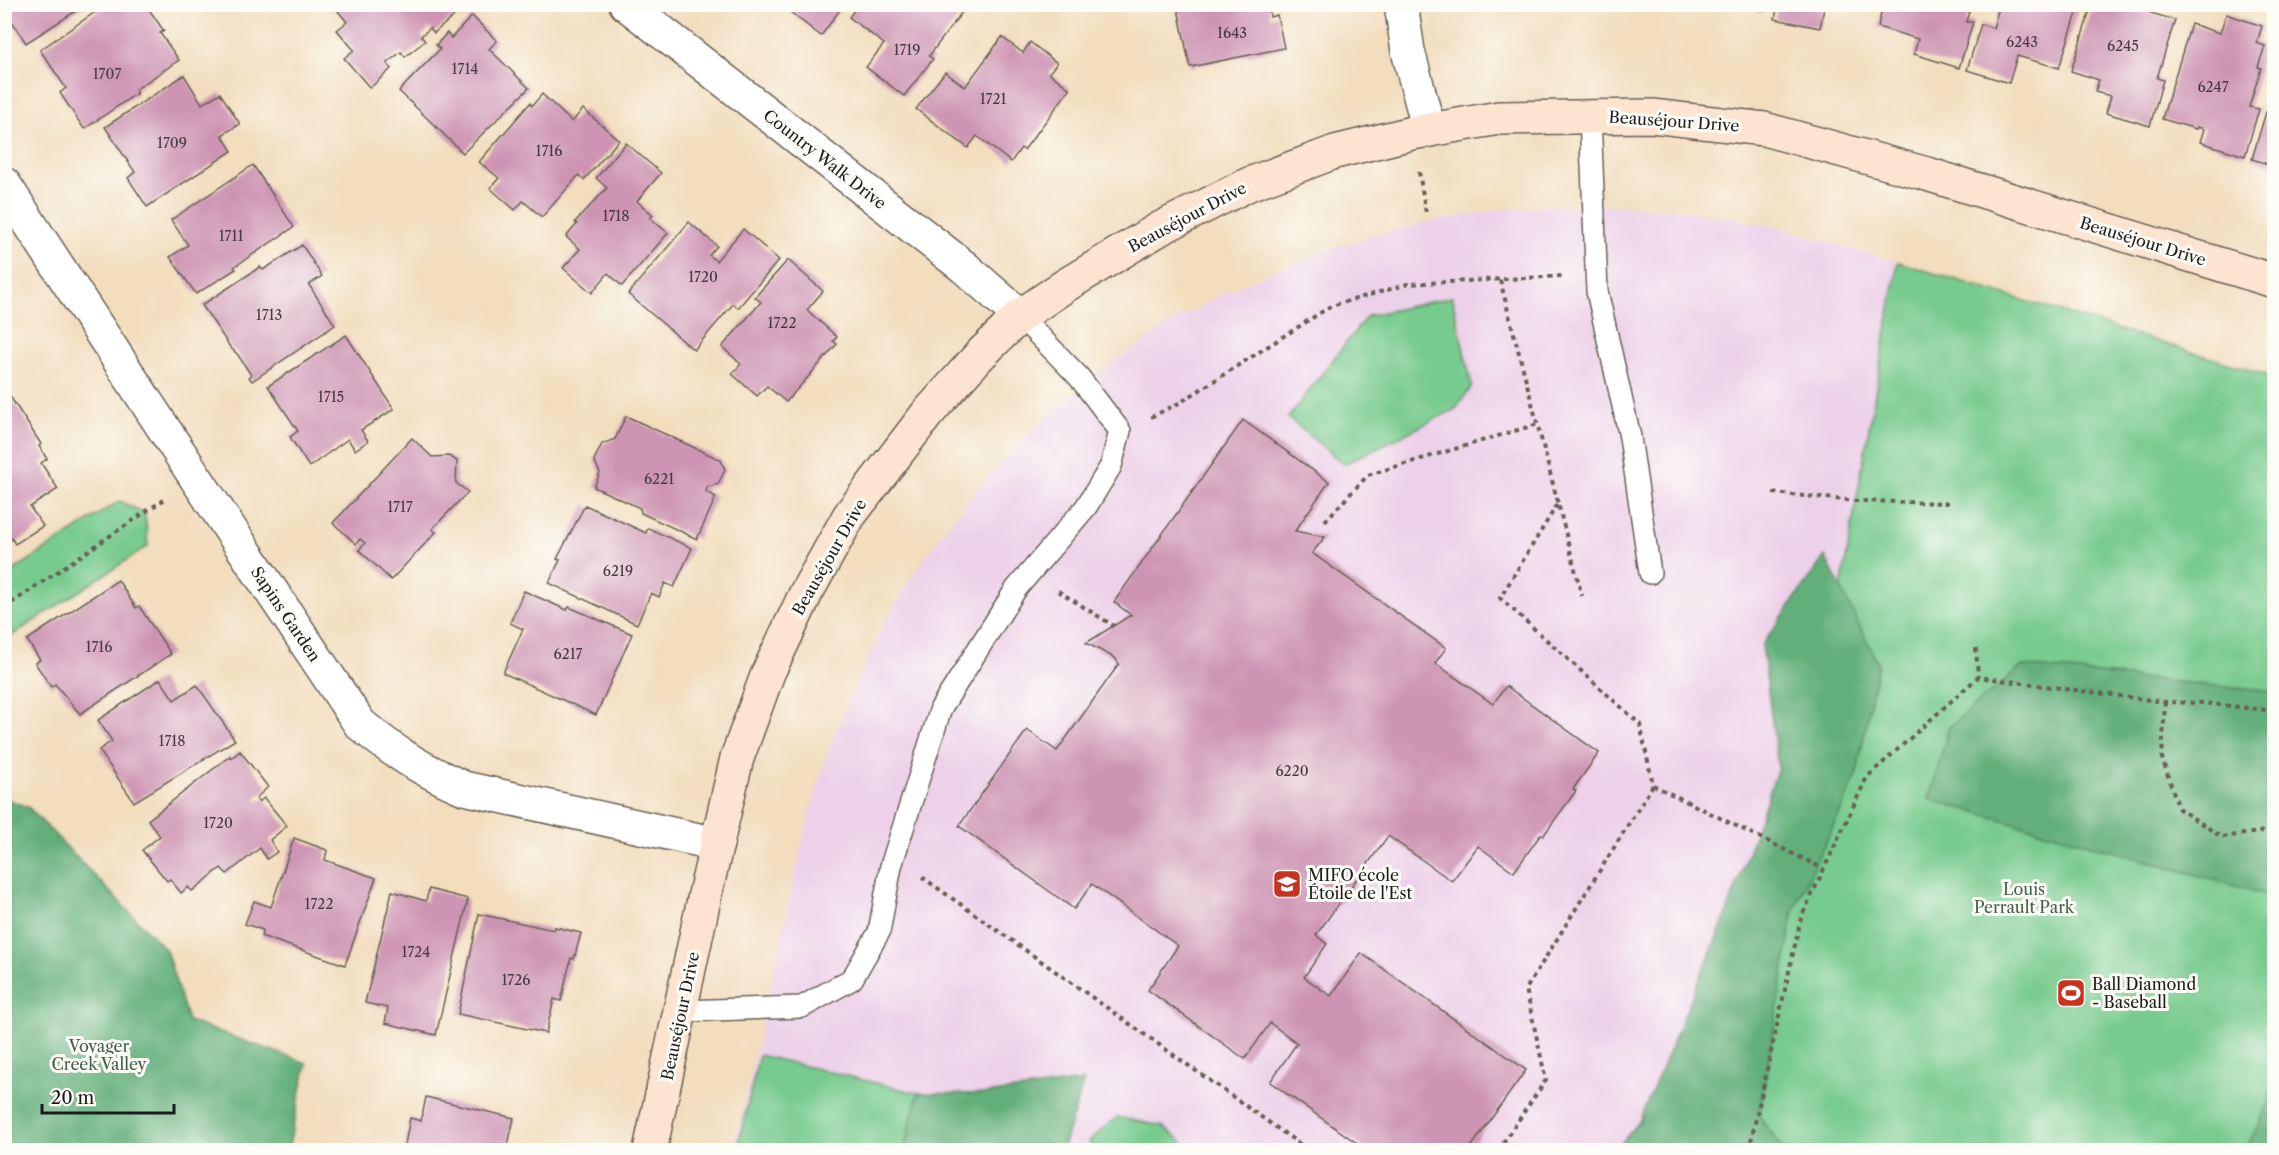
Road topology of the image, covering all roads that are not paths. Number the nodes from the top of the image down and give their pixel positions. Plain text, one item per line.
1 (626, 4) edge
2 (1401, 4) edge
3 (1590, 116) junction
4 (1429, 130) junction
5 (4, 184) edge
6 (2274, 281) edge
7 (1020, 316) junction
8 (1650, 573) dead end
9 (717, 844) junction
10 (682, 1011) junction
11 (650, 1150) edge

1 - 7 street, Country Walk Drive
2 - 4 street
3 - 4 street, Beauséjour Drive
3 - 6 street, Beauséjour Drive
3 - 8 lane
4 - 7 street, Beauséjour Drive
5 - 9 street, Sapins Garden
7 - 9 street, Beauséjour Drive
7 - 10 lane
9 - 10 street, Beauséjour Drive
10 - 11 street, Beauséjour Drive

